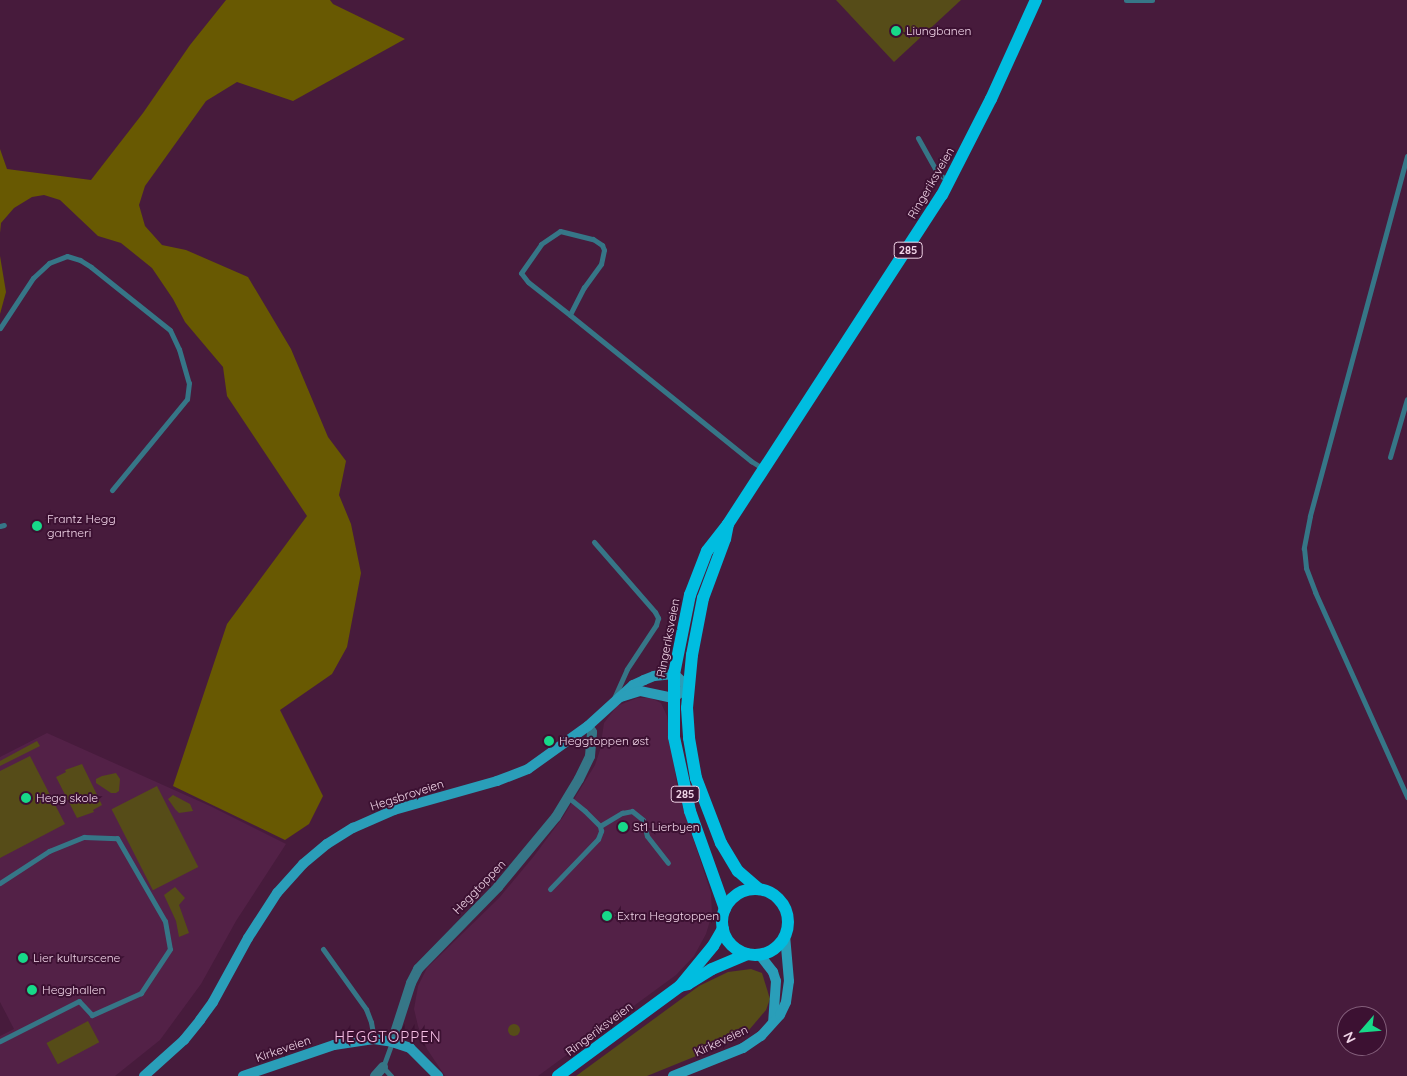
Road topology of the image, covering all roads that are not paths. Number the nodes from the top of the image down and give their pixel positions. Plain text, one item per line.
1 (1036, 0) edge
2 (1126, 0) edge
3 (1152, 0) edge
4 (918, 138) dead end
5 (1407, 156) edge
6 (950, 181) junction
7 (570, 315) junction
8 (0, 328) edge
9 (1407, 399) edge
10 (1390, 457) dead end
11 (762, 468) junction
12 (112, 490) dead end
13 (728, 524) junction
14 (594, 542) dead end
15 (674, 674) junction
16 (688, 687) junction
17 (673, 698) junction
18 (616, 700) junction
19 (588, 726) junction
20 (568, 797) junction
21 (1407, 798) edge
22 (600, 826) junction
23 (668, 863) dead end
24 (0, 883) edge
25 (550, 888) dead end
26 (758, 889) junction
27 (725, 909) junction
28 (724, 929) junction
29 (785, 935) junction
30 (324, 949) dead end
31 (753, 954) junction
32 (680, 986) junction
33 (773, 1020) junction
34 (0, 1040) edge
35 (374, 1040) junction
36 (392, 1042) junction
37 (383, 1067) junction
38 (144, 1076) edge
39 (243, 1076) edge
40 (376, 1076) edge
41 (391, 1076) edge
42 (438, 1076) edge
43 (558, 1076) edge
44 (673, 1076) edge

1 - 6 main road, Ringeriksveien / 285
2 - 3 lane
4 - 6 lane
5 - 21 lane
6 - 11 main road, Ringeriksveien / 285
7 - 7 lane
7 - 11 lane
8 - 12 lane
9 - 10 lane
11 - 13 main road, Ringeriksveien / 285
13 - 15 main road, Ringeriksveien / 285
13 - 16 main road, Ringeriksveien / 285
14 - 18 lane
15 - 16 street
15 - 17 main road, Ringeriksveien / 285
15 - 18 street, Hegsbroveien
16 - 17 street
16 - 26 main road, Ringeriksveien / 285
17 - 18 street
17 - 27 main road, Ringeriksveien / 285
18 - 19 street, Hegsbroveien
19 - 20 street, Heggtoppen
19 - 38 street, Hegsbroveien
20 - 22 lane
20 - 36 street, Heggtoppen
22 - 23 lane
22 - 25 lane
24 - 34 lane
26 - 27 main road
26 - 29 main road, 285
27 - 28 main road, 285
28 - 31 main road
28 - 32 main road, Ringeriksveien
29 - 31 main road
29 - 33 street, Kirkeveien
30 - 35 lane
31 - 32 main road, Ringeriksveien
31 - 33 street
32 - 43 main road, Ringeriksveien
33 - 44 street, Kirkeveien
35 - 36 street, Kirkeveien
35 - 39 street, Kirkeveien
36 - 37 lane, Heggtoppen
36 - 42 street, Kirkeveien
37 - 40 street, Heggtoppen
37 - 41 lane

